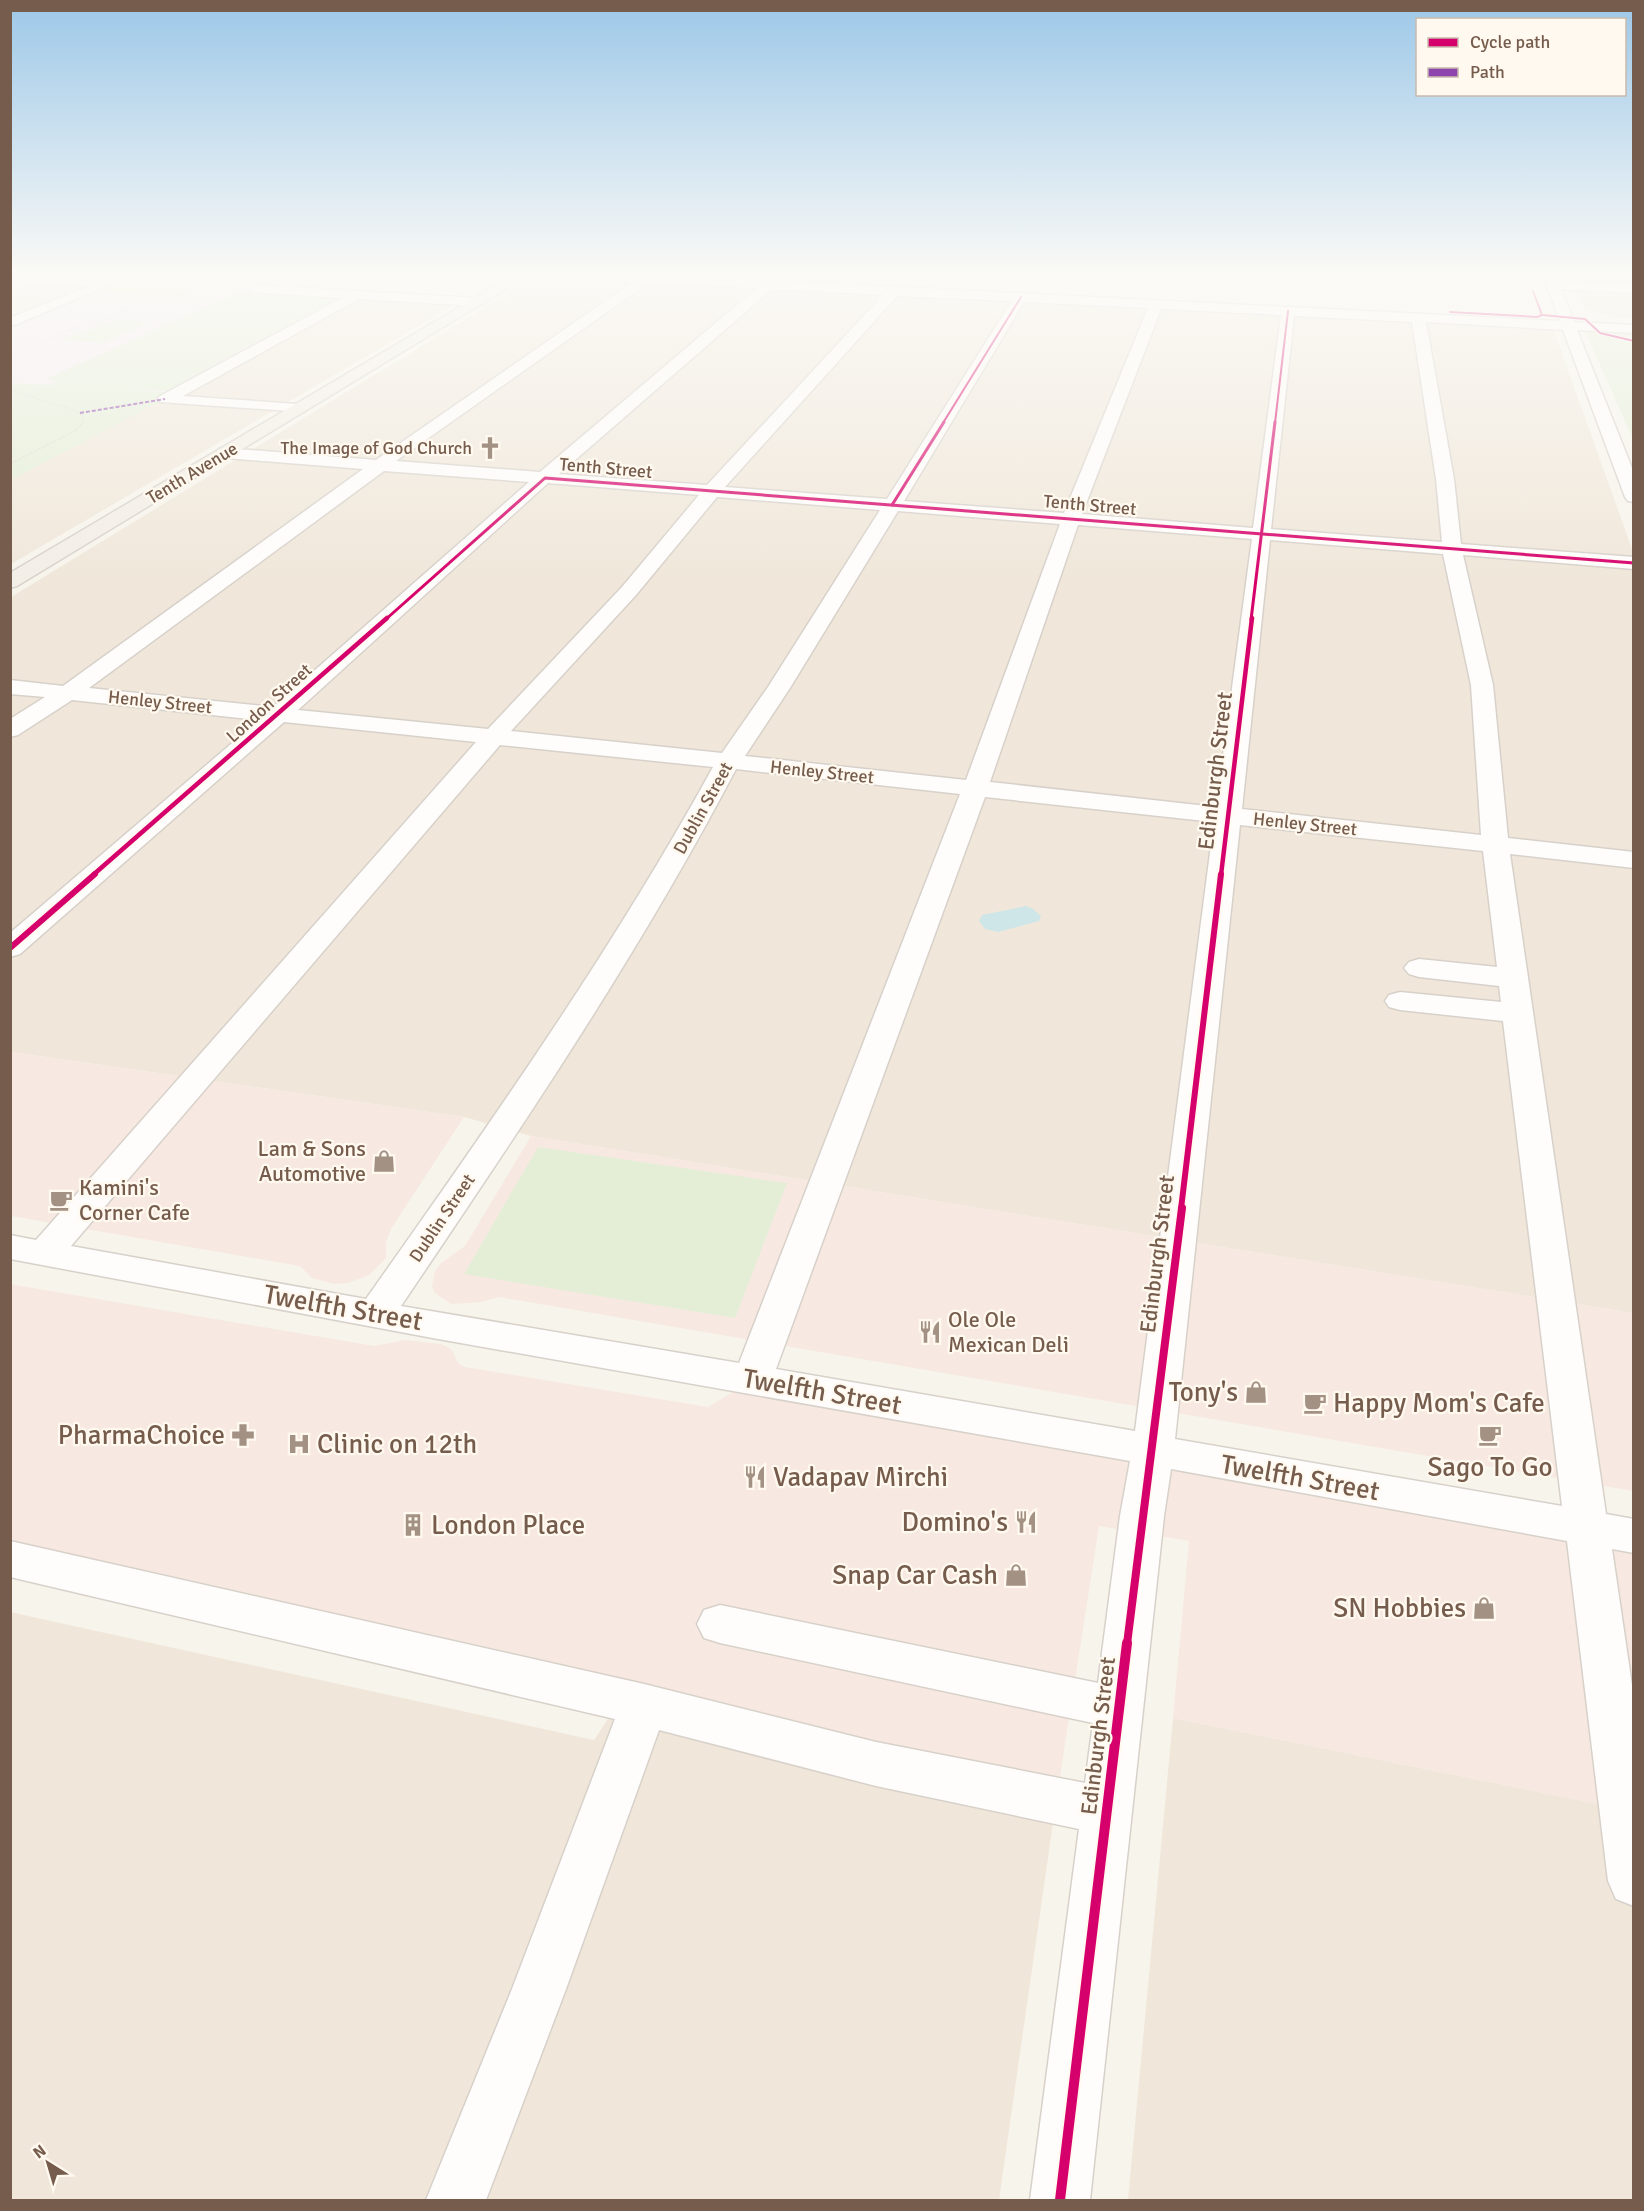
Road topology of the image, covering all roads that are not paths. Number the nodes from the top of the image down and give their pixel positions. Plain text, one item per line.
1 (209, 375) edge
2 (355, 375) edge
3 (508, 375) edge
4 (664, 375) edge
5 (817, 375) edge
6 (973, 375) edge
7 (1128, 375) edge
8 (1281, 375) edge
9 (1428, 375) edge
10 (1588, 375) edge
11 (298, 409) junction
12 (225, 453) junction
13 (380, 465) junction
14 (545, 478) junction
15 (712, 491) junction
16 (1634, 497) edge
17 (892, 505) junction
18 (1071, 519) junction
19 (1262, 534) junction
20 (1452, 549) junction
21 (1634, 563) edge
22 (10, 582) edge
23 (10, 687) edge
24 (68, 693) junction
25 (279, 714) junction
26 (10, 730) edge
27 (496, 737) junction
28 (728, 762) junction
29 (975, 788) junction
30 (1227, 816) junction
31 (1495, 845) junction
32 (1634, 860) edge
33 (10, 948) edge
34 (1419, 968) dead end
35 (1512, 978) junction
36 (1400, 1001) dead end
37 (1517, 1013) junction
38 (28, 1250) edge
39 (376, 1314) junction
40 (753, 1380) junction
41 (1153, 1449) junction
42 (1584, 1528) junction
43 (1634, 1536) edge
44 (10, 1559) edge
45 (720, 1624) dead end
46 (644, 1705) junction
47 (1119, 1707) junction
48 (1107, 1810) junction
49 (1634, 1881) edge
50 (456, 2200) edge
51 (1060, 2200) edge

1 - 11 street
2 - 11 main road, Tenth Avenue
3 - 13 street
4 - 14 street, London Street
5 - 15 street
6 - 17 street, Dublin Street
7 - 18 street
8 - 19 street, Edinburgh Street
9 - 20 street
10 - 16 street
11 - 12 main road, Tenth Avenue
12 - 13 street, Tenth Street
12 - 22 main road, Tenth Avenue
13 - 14 street, Tenth Street
13 - 24 street
14 - 15 street, Tenth Street
14 - 25 street, London Street
15 - 17 street, Tenth Street
15 - 27 street
17 - 18 street, Tenth Street
17 - 28 street, Dublin Street
18 - 19 street, Tenth Street
18 - 29 street
19 - 20 street, Tenth Street
19 - 30 street, Edinburgh Street
20 - 21 street, Tenth Street
20 - 31 street
23 - 24 street, Henley Street
24 - 25 street, Henley Street
24 - 26 street
25 - 27 street, Henley Street
25 - 33 street, London Street
27 - 28 street, Henley Street
27 - 38 street
28 - 29 street, Henley Street
28 - 39 street, Dublin Street
29 - 30 street, Henley Street
29 - 40 street
30 - 31 street, Henley Street
30 - 41 street, Edinburgh Street
31 - 32 street, Henley Street
31 - 35 street
34 - 35 street
35 - 37 street
36 - 37 street
37 - 42 street
38 - 39 street, Twelfth Street
39 - 40 street, Twelfth Street
40 - 41 street, Twelfth Street
41 - 42 street, Twelfth Street
41 - 47 street, Edinburgh Street
42 - 43 street, Twelfth Street
42 - 49 street
44 - 46 street
45 - 47 street
46 - 48 street
46 - 50 street
47 - 48 street, Edinburgh Street
48 - 51 street, Edinburgh Street

